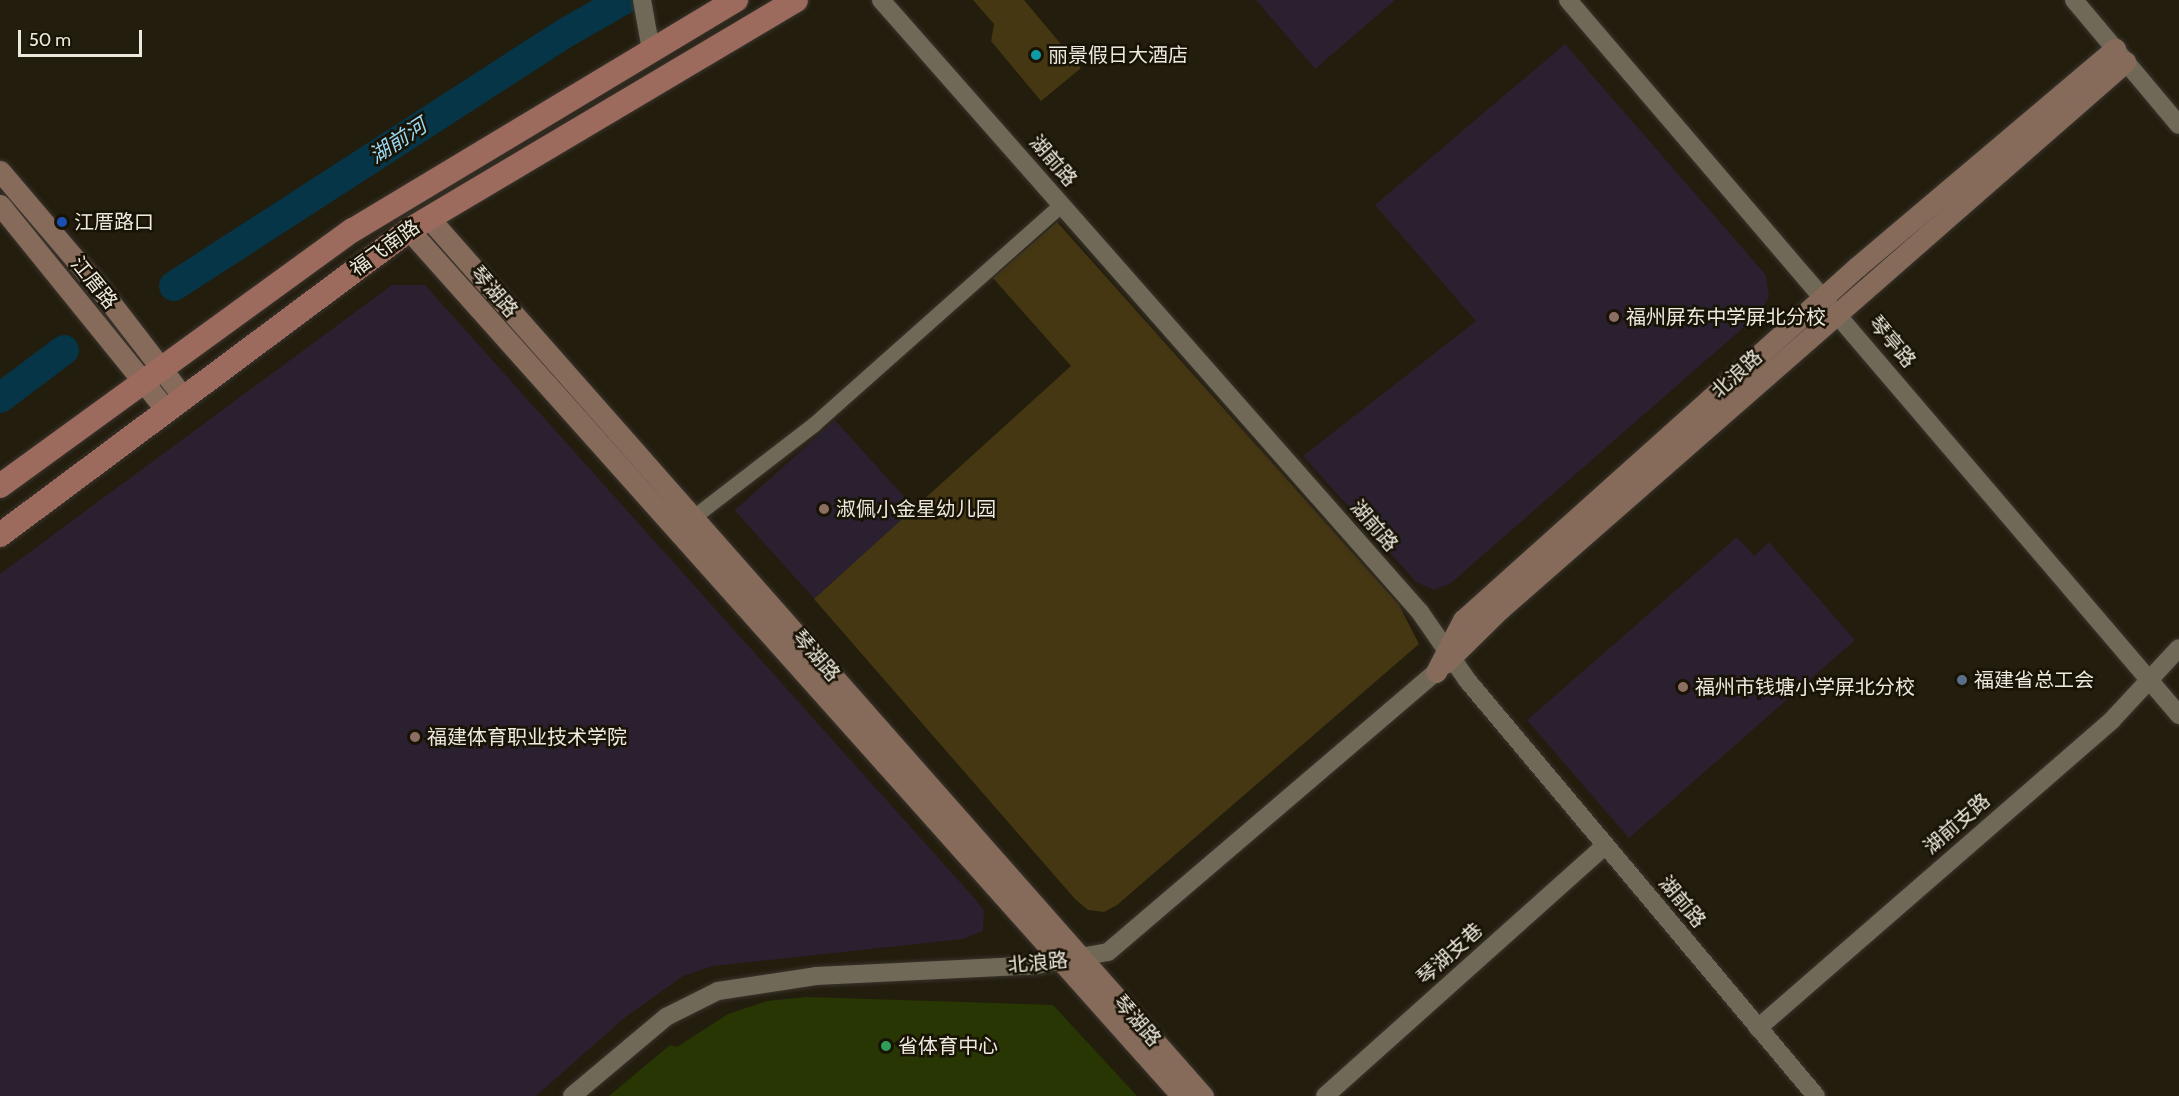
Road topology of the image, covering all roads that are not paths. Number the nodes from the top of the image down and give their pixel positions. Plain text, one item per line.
1 (642, 0) edge
2 (736, 0) edge
3 (796, 0) edge
4 (881, 0) edge
5 (1568, 0) edge
6 (2074, 0) edge
7 (651, 50) junction
8 (2120, 55) junction
9 (2179, 124) edge
10 (0, 171) edge
11 (0, 205) edge
12 (1061, 205) junction
13 (418, 224) junction
14 (1831, 305) junction
15 (153, 376) junction
16 (175, 404) junction
17 (0, 486) edge
18 (692, 518) junction
19 (0, 535) edge
20 (2179, 648) edge
21 (1449, 651) junction
22 (1436, 672) joint
23 (2149, 680) junction
24 (2179, 715) edge
25 (1605, 846) junction
26 (1073, 960) junction
27 (1758, 1028) junction
28 (572, 1096) edge
29 (1182, 1096) edge
30 (1203, 1096) edge
31 (1325, 1096) edge
32 (1816, 1096) edge

1 - 7 street
2 - 7 main road, 福飞南路
3 - 13 main road, 福飞南路
4 - 12 street, 湖前路
5 - 14 street, 琴亭路
6 - 8 street
7 - 15 main road, 福飞南路
8 - 9 street
8 - 14 main road, 北浪路
10 - 15 main road, 江厝路
11 - 15 main road, 江厝路
12 - 18 street
12 - 21 street, 湖前路
13 - 16 main road, 福飞南路
13 - 18 main road, 琴湖路
13 - 26 main road
14 - 21 main road, 北浪路
14 - 23 street, 琴亭路
15 - 16 main road, 江厝路
15 - 17 main road, 福飞南路
16 - 19 main road, 福飞南路
18 - 26 main road, 琴湖路
20 - 23 street, 湖前支路
21 - 22 main road, 北浪路
21 - 25 street, 湖前路
22 - 26 street, 北浪路
23 - 24 street, 琴亭路
23 - 27 street, 湖前支路
25 - 27 street, 湖前路
25 - 31 street, 琴湖支巷
26 - 28 street, 北浪路
26 - 29 main road
26 - 30 main road, 琴湖路
27 - 32 street, 湖前路

